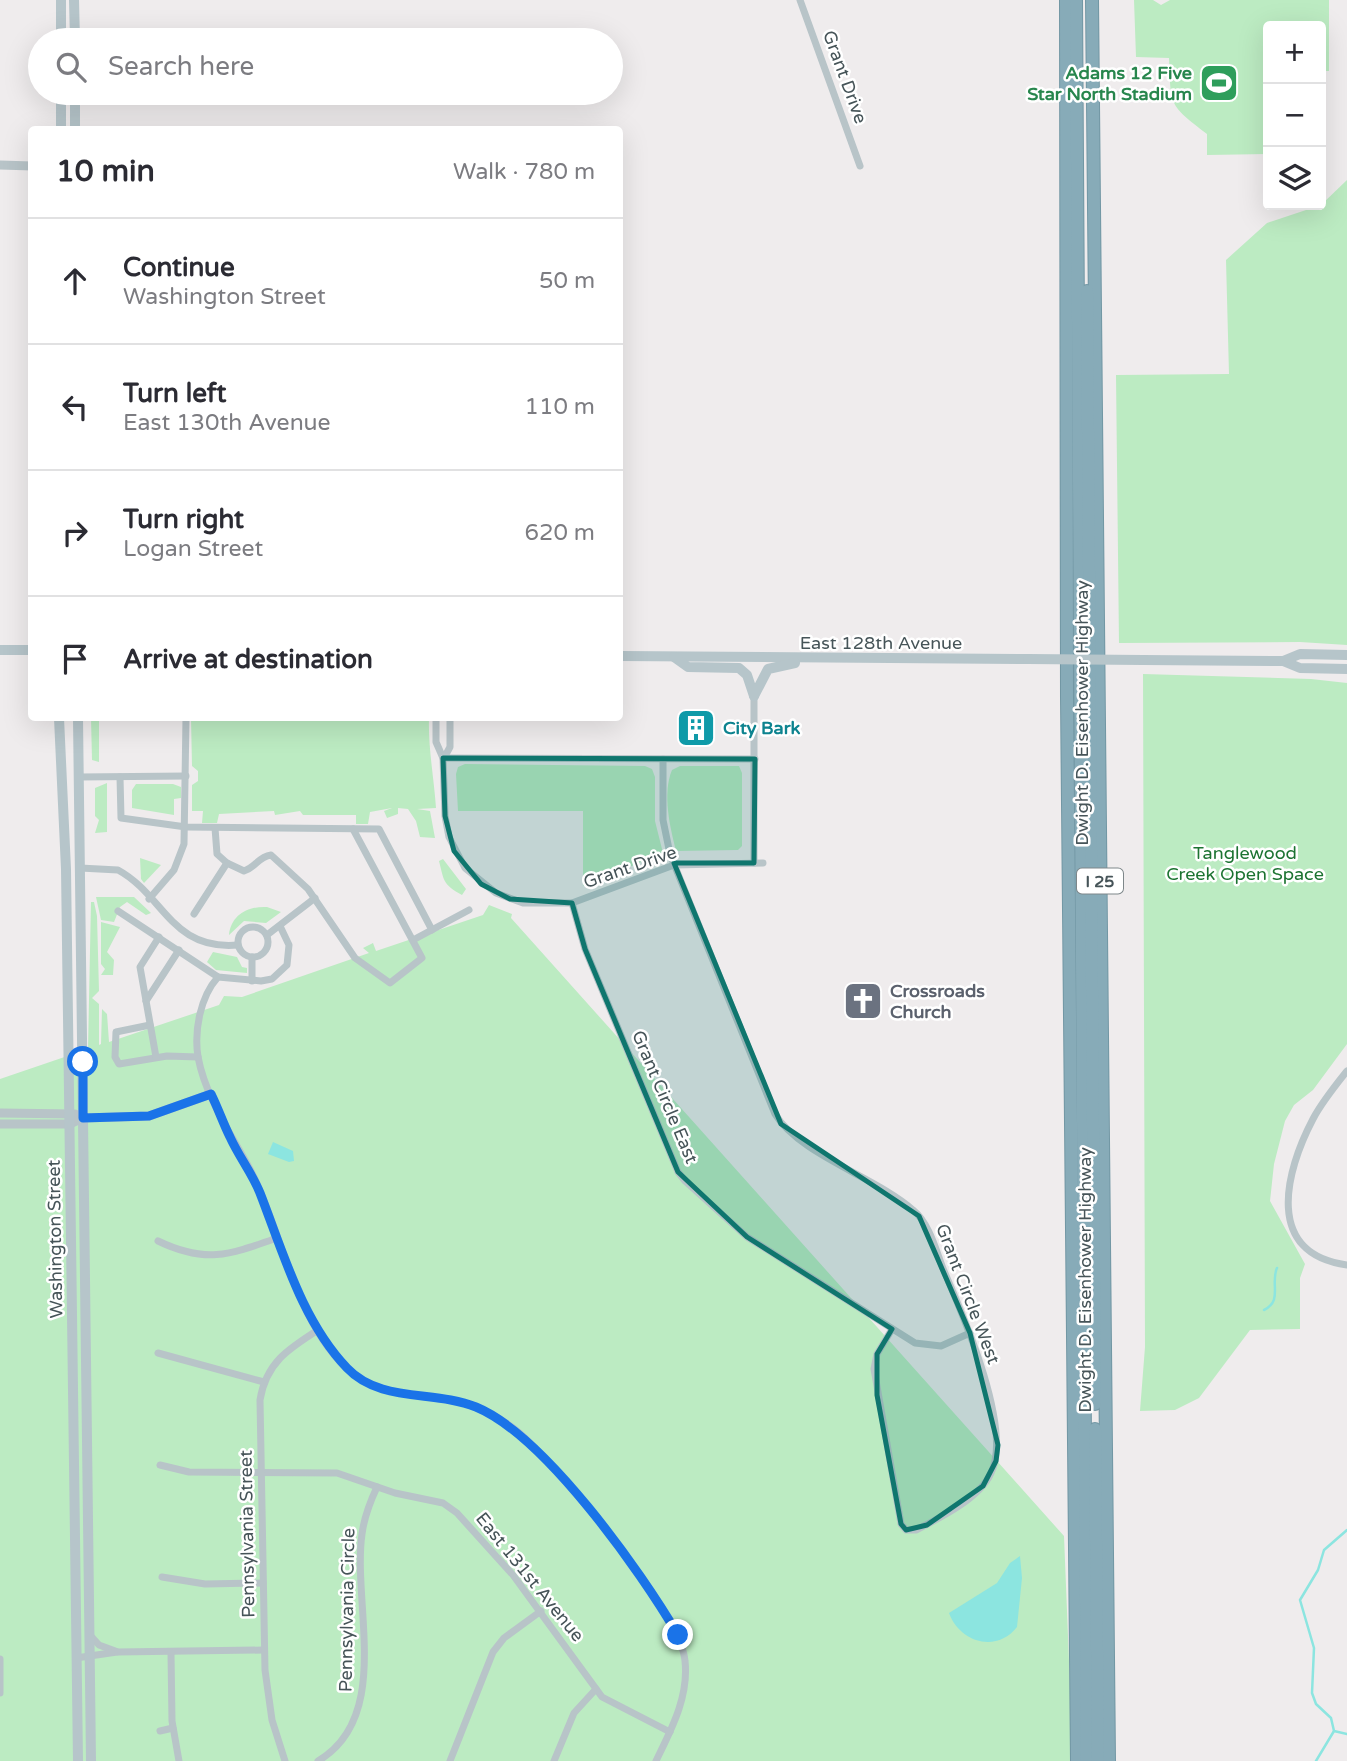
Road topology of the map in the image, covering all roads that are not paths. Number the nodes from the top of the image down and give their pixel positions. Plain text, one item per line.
1 (61, 0) edge
2 (74, 0) edge
3 (800, 0) edge
4 (1066, 0) edge
5 (1076, 0) edge
6 (1085, 0) edge
7 (1092, 0) edge
8 (61, 28) edge
9 (75, 28) edge
10 (61, 105) edge
11 (75, 105) edge
12 (61, 126) edge
13 (75, 126) edge
14 (0, 165) edge
15 (28, 166) edge
16 (860, 166) dead end
17 (0, 650) edge
18 (28, 650) edge
19 (1347, 655) edge
20 (623, 656) edge
21 (674, 657) junction
22 (819, 658) junction
23 (1283, 661) junction
24 (1347, 669) edge
25 (754, 696) junction
26 (59, 721) edge
27 (78, 721) edge
28 (186, 721) edge
29 (436, 721) edge
30 (450, 721) edge
31 (443, 758) junction
32 (663, 759) junction
33 (755, 759) junction
34 (186, 776) junction
35 (79, 777) junction
36 (120, 777) junction
37 (186, 827) junction
38 (215, 828) junction
39 (353, 829) junction
40 (227, 863) junction
41 (754, 863) junction
42 (763, 863) dead end
43 (674, 865) junction
44 (66, 869) junction
45 (80, 869) junction
46 (315, 898) junction
47 (149, 899) junction
48 (572, 903) junction
49 (469, 910) dead end
50 (118, 911) dead end
51 (194, 914) dead end
52 (280, 926) junction
53 (432, 930) junction
54 (267, 935) junction
55 (159, 937) junction
56 (413, 940) junction
57 (239, 945) junction
58 (179, 950) junction
59 (252, 957) junction
60 (218, 977) junction
61 (252, 981) junction
62 (146, 1001) junction
63 (150, 1025) junction
64 (156, 1057) junction
65 (198, 1057) junction
66 (1347, 1071) edge
67 (211, 1094) junction
68 (70, 1112) junction
69 (0, 1113) edge
70 (83, 1118) junction
71 (0, 1124) edge
72 (70, 1124) junction
73 (277, 1238) junction
74 (158, 1241) dead end
75 (1347, 1265) edge
76 (892, 1329) junction
77 (318, 1330) junction
78 (970, 1333) junction
79 (158, 1353) dead end
80 (264, 1382) junction
81 (160, 1465) dead end
82 (262, 1472) junction
83 (377, 1488) junction
84 (162, 1577) dead end
85 (263, 1583) junction
86 (541, 1611) junction
87 (89, 1635) junction
88 (264, 1650) junction
89 (118, 1652) junction
90 (170, 1653) junction
91 (76, 1658) junction
92 (90, 1658) junction
93 (0, 1659) edge
94 (596, 1689) junction
95 (0, 1693) edge
96 (173, 1728) junction
97 (160, 1731) dead end
98 (670, 1732) junction
99 (78, 1761) edge
100 (91, 1761) edge
101 (179, 1761) edge
102 (285, 1761) edge
103 (318, 1761) edge
104 (450, 1761) edge
105 (554, 1761) edge
106 (656, 1761) edge
107 (1077, 1761) edge
108 (1087, 1761) edge
109 (1098, 1761) edge
110 (1109, 1761) edge

1 - 8 main road
2 - 9 main road
3 - 16 street, Grant Drive
4 - 107 highway, Dwight D. Eisenhower Highway / I 25
5 - 108 highway
6 - 109 highway
7 - 110 highway, Dwight D. Eisenhower Highway / I 25
10 - 12 main road
11 - 13 main road
14 - 15 street
17 - 18 main road
19 - 23 main road
20 - 21 main road, East 128th Avenue
21 - 22 main road, East 128th Avenue
21 - 25 main road
22 - 23 main road, East 128th Avenue, bridge
22 - 25 main road
23 - 24 main road
25 - 33 street
26 - 44 main road, Washington Street
27 - 35 main road, Washington Street
28 - 34 street
29 - 31 street, Grant Drive
30 - 31 street, Grant Drive
31 - 32 street
31 - 48 street, Grant Drive
32 - 33 street
32 - 43 street, Grant Circle West
33 - 41 street
34 - 36 street
34 - 37 street
35 - 36 street
35 - 45 main road, Washington Street
36 - 37 street
37 - 38 street
37 - 47 street
38 - 39 street
38 - 40 street
39 - 53 street
39 - 56 street
40 - 46 street
40 - 51 street
41 - 42 street, Grant Drive
41 - 43 street, Grant Drive
43 - 48 street, Grant Drive
43 - 78 street, Grant Circle West
44 - 45 main road
44 - 68 main road, Washington Street
45 - 47 street
45 - 70 main road, Washington Street
46 - 52 street
46 - 56 street
47 - 57 street
48 - 76 street, Grant Circle East
49 - 53 street
50 - 55 street
52 - 54 street
52 - 61 street
53 - 56 street
54 - 57 street
54 - 59 street
55 - 58 street
55 - 62 street
57 - 59 street
58 - 60 street
58 - 62 street
59 - 61 street
60 - 61 street
60 - 65 street
62 - 63 street
63 - 64 street
63 - 64 street
64 - 65 street
65 - 67 street
66 - 75 street
67 - 70 street
67 - 73 street
68 - 69 street
68 - 70 street
68 - 72 main road, Washington Street
70 - 72 street
70 - 87 main road, Washington Street
71 - 72 street
72 - 91 main road, Washington Street
73 - 74 street
73 - 77 street
76 - 78 street, Grant Circle East
76 - 78 street, Grant Circle West
77 - 80 street, Pennsylvania Street
77 - 98 street
79 - 80 street
80 - 82 street, Pennsylvania Street
81 - 82 street, East 131st Avenue
82 - 83 street, East 131st Avenue
82 - 85 street, Pennsylvania Street
83 - 86 street, East 131st Avenue
83 - 103 street, Pennsylvania Circle
84 - 85 street
85 - 88 street, Pennsylvania Street
86 - 94 street, East 131st Avenue
86 - 104 street
87 - 89 street
87 - 92 main road, Washington Street
88 - 90 street
88 - 102 street, Pennsylvania Street
89 - 90 street
89 - 92 street
90 - 96 street
91 - 92 street
91 - 99 main road, Washington Street
92 - 100 main road, Washington Street
93 - 95 street
94 - 98 street, East 131st Avenue
94 - 105 street
96 - 97 street
96 - 101 street
98 - 106 street

